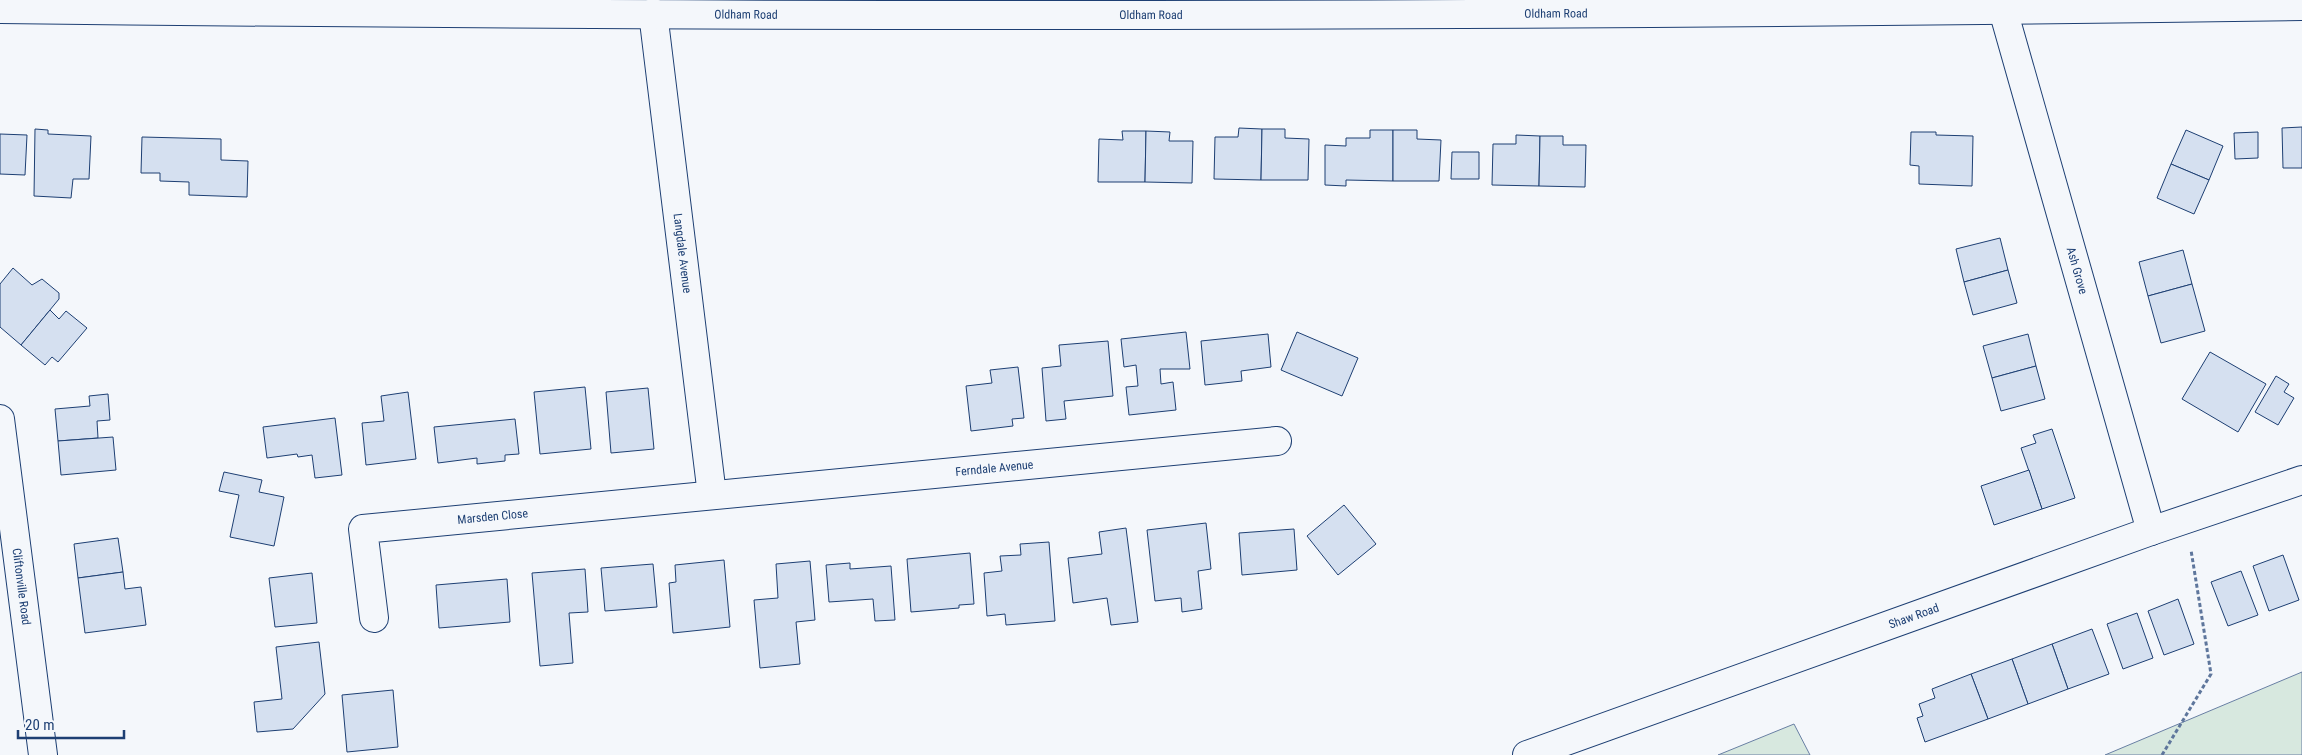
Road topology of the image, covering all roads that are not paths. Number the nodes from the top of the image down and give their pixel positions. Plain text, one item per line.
1 (2302, 6) edge
2 (0, 9) edge
3 (2003, 10) junction
4 (653, 13) junction
5 (0, 419) edge
6 (1277, 441) dead end
7 (2302, 480) edge
8 (712, 495) junction
9 (2151, 531) junction
10 (374, 618) dead end
11 (43, 755) edge
12 (1527, 755) edge

1 - 3 street, Oldham Road
2 - 4 street, Oldham Road
3 - 4 street, Oldham Road
3 - 9 street, Ash Grove
4 - 8 street, Langdale Avenue
5 - 11 street, Cliftonville Road
6 - 8 street, Ferndale Avenue
7 - 9 street, Shaw Road
8 - 10 street, Marsden Close
9 - 12 street, Shaw Road

